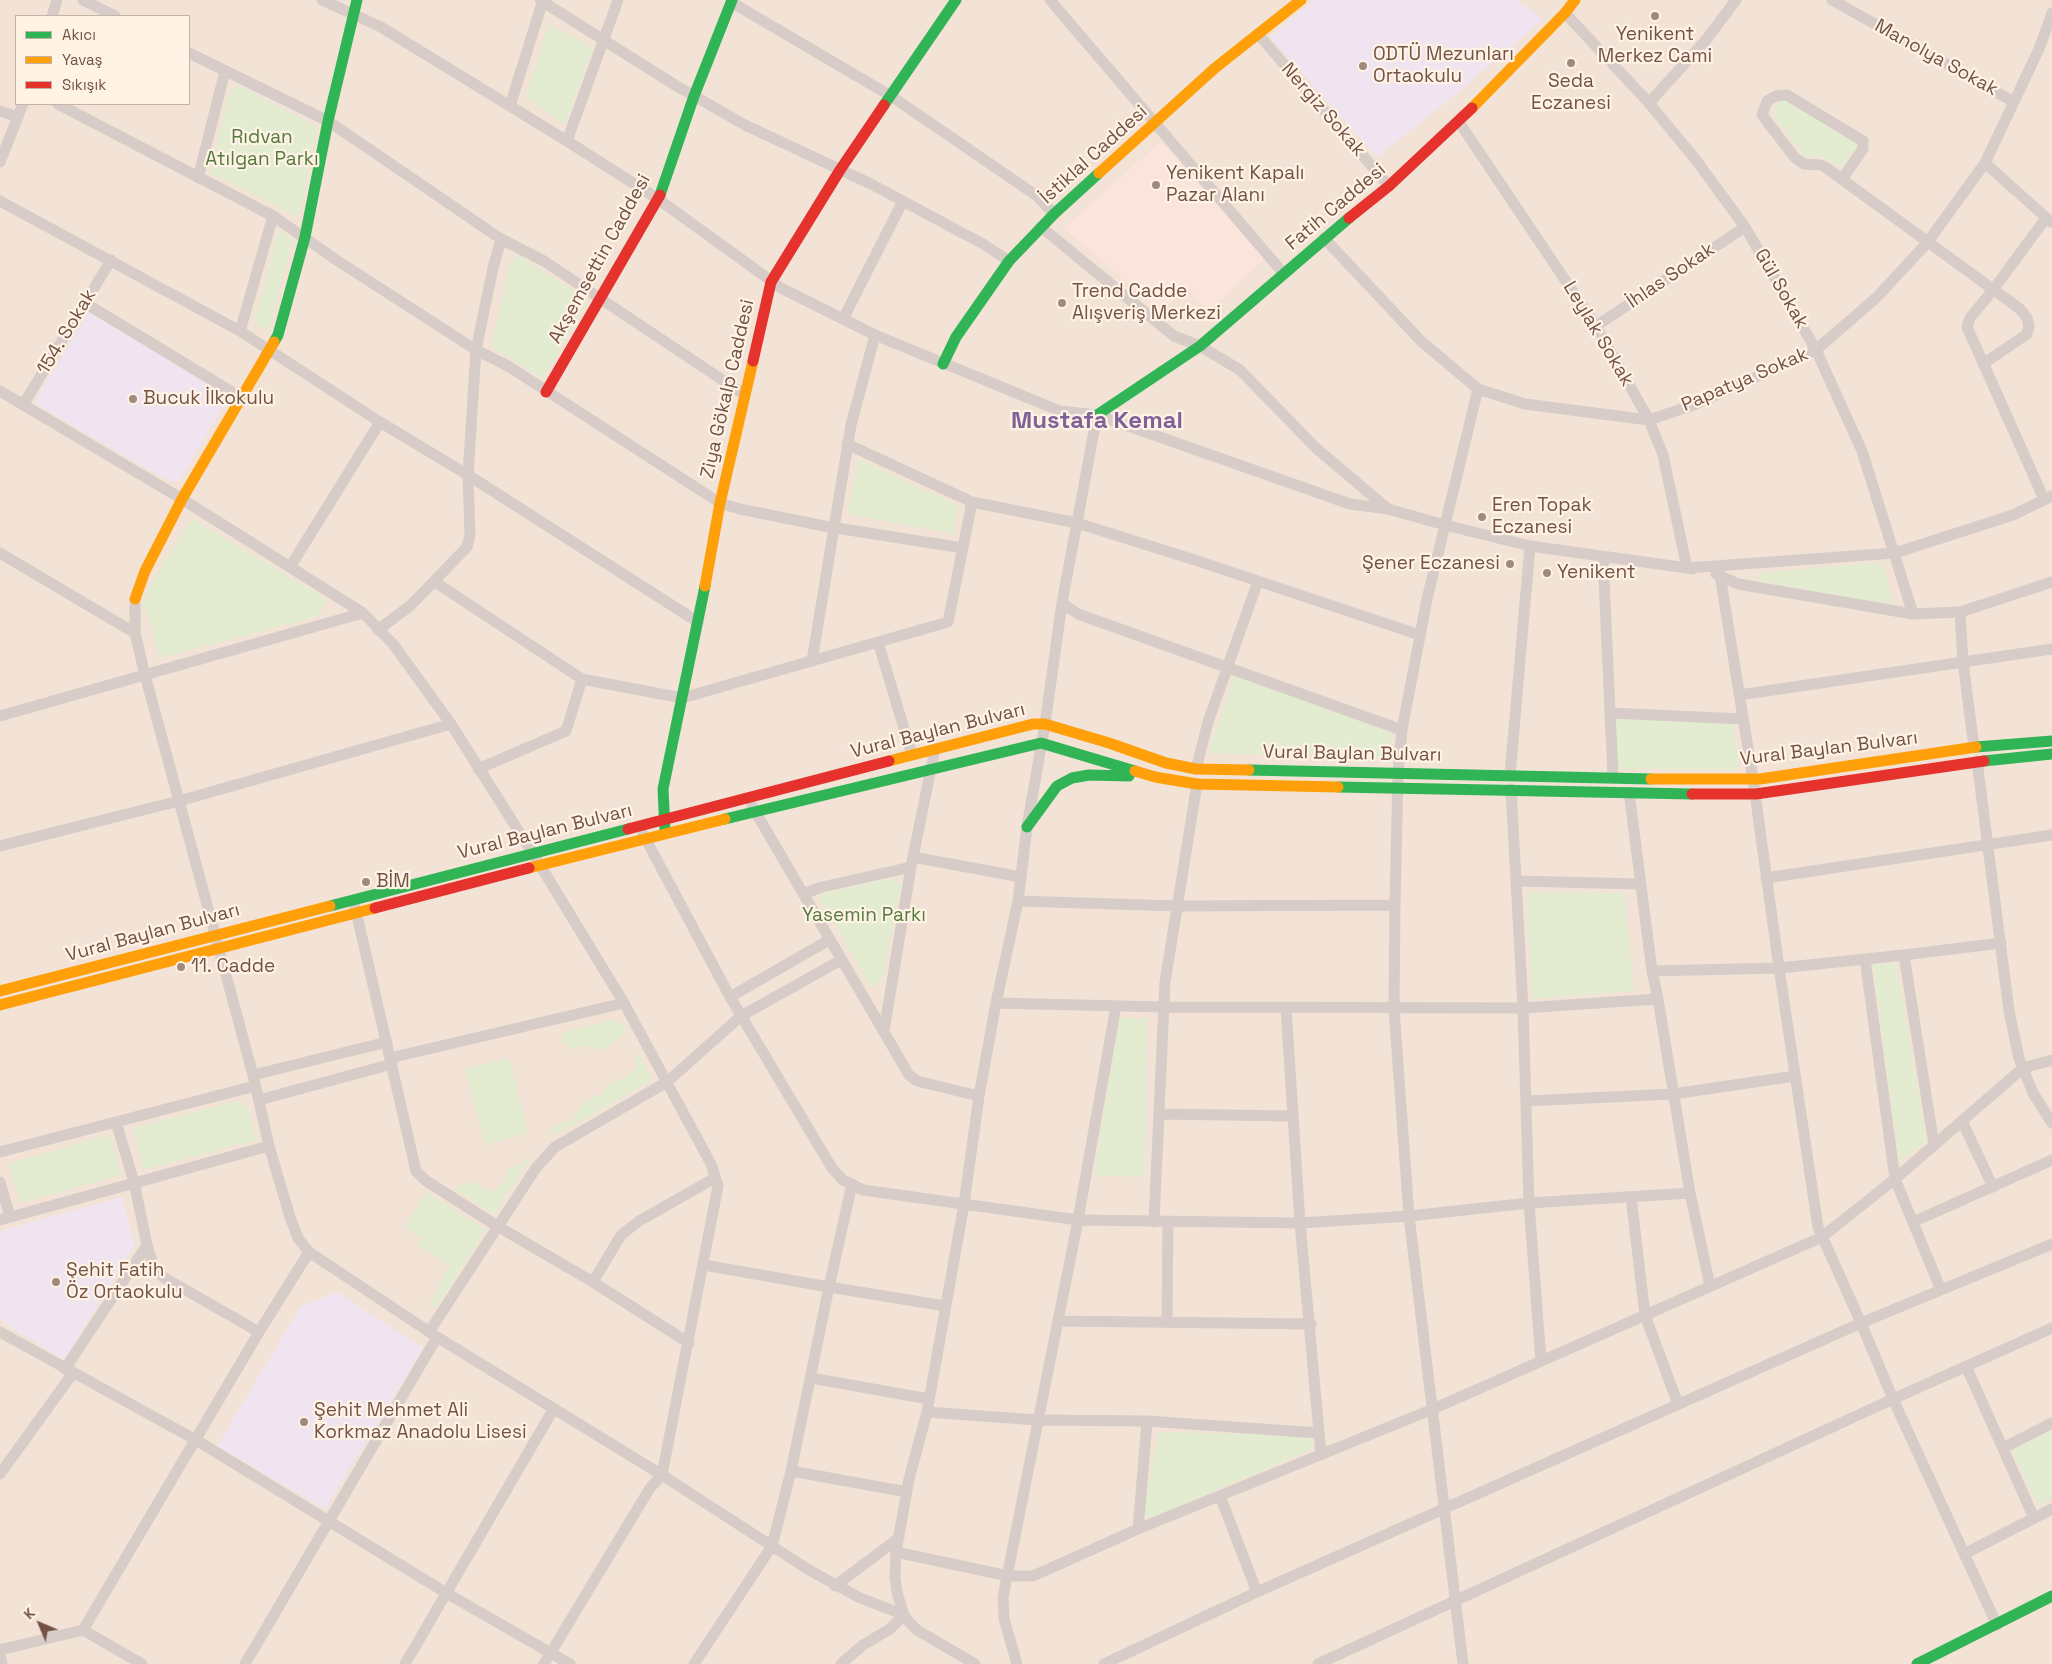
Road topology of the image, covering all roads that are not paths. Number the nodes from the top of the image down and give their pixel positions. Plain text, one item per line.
1 (57, 0) edge
2 (83, 0) edge
3 (322, 0) edge
4 (357, 0) edge
5 (542, 0) edge
6 (618, 0) edge
7 (956, 0) edge
8 (1050, 0) edge
9 (1300, 0) edge
10 (1575, 0) edge
11 (1736, 0) edge
12 (1832, 0) edge
13 (731, 1) edge
14 (353, 13) junction
15 (1564, 13) junction
16 (2052, 13) edge
17 (52, 15) edge
18 (113, 15) edge
19 (1258, 34) junction
20 (603, 40) junction
21 (190, 53) edge
22 (225, 70) junction
23 (694, 96) junction
24 (891, 96) junction
25 (1649, 102) junction
26 (2014, 102) junction
27 (23, 105) edge
28 (60, 105) edge
29 (510, 106) junction
30 (0, 111) edge
31 (18, 117) junction
32 (328, 122) junction
33 (1459, 122) junction
34 (1155, 124) junction
35 (567, 141) junction
36 (0, 162) edge
37 (1985, 163) junction
38 (840, 170) junction
39 (198, 178) junction
40 (1842, 179) junction
41 (1389, 186) junction
42 (658, 199) junction
43 (0, 201) edge
44 (903, 201) junction
45 (1054, 214) junction
46 (273, 216) junction
47 (2049, 221) edge
48 (1041, 227) junction
49 (1745, 227) junction
50 (305, 237) junction
51 (1324, 238) junction
52 (501, 239) junction
53 (1927, 243) junction
54 (111, 260) junction
55 (1009, 261) junction
56 (1284, 274) junction
57 (772, 282) junction
58 (1993, 290) junction
59 (601, 298) junction
60 (84, 303) junction
61 (843, 319) junction
62 (1596, 326) junction
63 (240, 330) junction
64 (875, 336) junction
65 (1200, 346) junction
66 (270, 350) junction
67 (476, 350) junction
68 (1816, 350) junction
69 (943, 364) junction
70 (1983, 364) junction
71 (1478, 389) junction
72 (0, 391) edge
73 (546, 392) junction
74 (744, 395) junction
75 (242, 398) junction
76 (23, 405) junction
77 (1097, 415) junction
78 (1648, 420) junction
79 (380, 422) junction
80 (847, 444) junction
81 (468, 475) junction
82 (2048, 497) edge
83 (182, 500) junction
84 (972, 502) junction
85 (720, 503) junction
86 (1388, 509) junction
87 (1077, 523) junction
88 (1445, 525) junction
89 (832, 527) junction
90 (1530, 546) junction
91 (963, 548) junction
92 (0, 553) edge
93 (1895, 553) junction
94 (1603, 557) junction
95 (290, 567) junction
96 (1687, 568) junction
97 (1720, 575) junction
98 (1258, 581) junction
99 (435, 582) junction
100 (2052, 582) edge
101 (135, 599) joint
102 (1062, 603) junction
103 (1960, 612) junction
104 (363, 613) junction
105 (1913, 614) junction
106 (698, 622) junction
107 (378, 630) junction
108 (135, 632) junction
109 (1420, 635) junction
110 (878, 642) junction
111 (2052, 649) edge
112 (812, 661) junction
113 (1963, 662) junction
114 (1228, 667) junction
115 (145, 675) junction
116 (582, 679) junction
117 (1739, 695) junction
118 (682, 698) junction
119 (1610, 713) junction
120 (0, 716) edge
121 (1743, 719) junction
122 (451, 724) junction
123 (1045, 724) junction
124 (1402, 730) junction
125 (2052, 741) edge
126 (1041, 743) junction
127 (1974, 747) junction
128 (935, 749) junction
129 (2052, 754) edge
130 (912, 755) junction
131 (1977, 762) junction
132 (478, 769) junction
133 (931, 769) junction
134 (1196, 769) junction
135 (1398, 772) junction
136 (1510, 775) junction
137 (1155, 777) junction
138 (1613, 777) junction
139 (1754, 779) junction
140 (1197, 784) junction
141 (1398, 787) junction
142 (1511, 789) junction
143 (1629, 792) junction
144 (1756, 794) junction
145 (748, 798) junction
146 (179, 800) junction
147 (755, 811) junction
148 (664, 820) junction
149 (639, 826) junction
150 (1027, 827) junction
151 (666, 834) junction
152 (2052, 836) edge
153 (646, 840) junction
154 (1989, 844) junction
155 (0, 846) edge
156 (533, 853) junction
157 (912, 862) junction
158 (540, 865) junction
159 (1021, 877) junction
160 (1766, 878) junction
161 (1517, 881) junction
162 (1640, 884) junction
163 (803, 894) junction
164 (353, 899) junction
165 (1018, 901) junction
166 (1395, 905) junction
167 (1178, 906) junction
168 (356, 912) junction
169 (215, 935) junction
170 (829, 940) junction
171 (2001, 943) junction
172 (218, 947) junction
173 (1904, 955) junction
174 (1865, 959) junction
175 (840, 960) junction
176 (1779, 968) junction
177 (1652, 971) junction
178 (0, 990) edge
179 (730, 996) junction
180 (1658, 1000) junction
181 (624, 1003) junction
182 (996, 1003) junction
183 (0, 1005) edge
184 (1116, 1006) junction
185 (1163, 1007) junction
186 (1286, 1008) junction
187 (1523, 1008) junction
188 (1394, 1009) junction
189 (742, 1016) junction
190 (884, 1031) junction
191 (386, 1042) junction
192 (2052, 1060) edge
193 (391, 1061) junction
194 (2023, 1068) junction
195 (1795, 1076) junction
196 (254, 1080) junction
197 (667, 1082) junction
198 (1673, 1094) junction
199 (979, 1096) junction
200 (259, 1100) junction
201 (1526, 1101) junction
202 (1160, 1114) junction
203 (1293, 1116) junction
204 (1962, 1121) junction
205 (116, 1122) junction
206 (2052, 1123) edge
207 (1934, 1145) junction
208 (269, 1146) junction
209 (0, 1152) edge
210 (2052, 1160) edge
211 (716, 1178) junction
212 (1895, 1179) junction
213 (0, 1182) edge
214 (134, 1182) junction
215 (852, 1184) junction
216 (1993, 1186) junction
217 (1690, 1193) junction
218 (1631, 1196) junction
219 (1529, 1203) junction
220 (964, 1204) junction
221 (1409, 1216) junction
222 (5, 1218) edge
223 (1078, 1220) junction
224 (1154, 1222) junction
225 (1168, 1222) junction
226 (1913, 1222) junction
227 (1300, 1224) junction
228 (497, 1226) junction
229 (1822, 1236) junction
230 (2052, 1244) edge
231 (147, 1245) junction
232 (309, 1252) junction
233 (704, 1265) junction
234 (593, 1282) junction
235 (1710, 1286) junction
236 (829, 1287) junction
237 (1941, 1290) junction
238 (945, 1306) junction
239 (1645, 1315) junction
240 (1058, 1321) junction
241 (1167, 1322) junction
242 (1861, 1323) junction
243 (1310, 1324) junction
244 (2052, 1328) edge
245 (0, 1332) edge
246 (259, 1332) junction
247 (433, 1335) junction
248 (689, 1343) junction
249 (1541, 1361) junction
250 (1966, 1366) junction
251 (69, 1371) junction
252 (811, 1378) junction
253 (1893, 1398) junction
254 (929, 1399) junction
255 (1678, 1404) junction
256 (1433, 1409) junction
257 (553, 1410) junction
258 (927, 1412) junction
259 (1037, 1420) junction
260 (1147, 1421) junction
261 (2052, 1423) edge
262 (1319, 1433) junction
263 (196, 1440) junction
264 (2003, 1448) junction
265 (1321, 1455) junction
266 (791, 1471) junction
267 (0, 1474) edge
268 (662, 1475) junction
269 (907, 1492) junction
270 (1220, 1496) junction
271 (1445, 1508) junction
272 (2052, 1508) edge
273 (2034, 1518) junction
274 (329, 1521) junction
275 (1138, 1529) junction
276 (899, 1538) junction
277 (772, 1546) junction
278 (896, 1552) junction
279 (1964, 1554) junction
280 (1008, 1576) junction
281 (836, 1586) junction
282 (1257, 1592) junction
283 (448, 1594) junction
284 (2052, 1596) edge
285 (1454, 1600) junction
286 (904, 1615) junction
287 (1997, 1625) junction
288 (83, 1630) junction
289 (0, 1650) edge
290 (551, 1652) junction
291 (0, 1655) edge
292 (2, 1664) edge
293 (142, 1664) edge
294 (244, 1664) edge
295 (405, 1664) edge
296 (544, 1664) edge
297 (570, 1664) edge
298 (694, 1664) edge
299 (841, 1664) edge
300 (975, 1664) edge
301 (1016, 1664) edge
302 (1104, 1664) edge
303 (1318, 1664) edge
304 (1463, 1664) edge
305 (1917, 1664) edge

1 - 17 street
2 - 18 street
3 - 14 street
4 - 14 main road
5 - 20 street
5 - 29 street
6 - 20 street
7 - 24 main road, Ziya Gökalp Caddesi
8 - 34 street
9 - 19 main road, İstiklal Caddesi
10 - 15 main road, Fatih Caddesi
11 - 25 street
12 - 26 street, Manolya Sokak
13 - 23 main road, Akşemsettin Caddesi
13 - 24 street
14 - 29 street
14 - 32 main road
15 - 25 street, Gül Sokak
15 - 33 main road, Fatih Caddesi
16 - 26 street, Papatya Sokak
19 - 34 main road, İstiklal Caddesi
19 - 41 street, Nergiz Sokak
20 - 23 street
20 - 35 street
21 - 22 street
22 - 32 street
22 - 39 street
23 - 38 street
23 - 42 main road, Akşemsettin Caddesi
24 - 38 main road, Ziya Gökalp Caddesi
24 - 45 street
25 - 49 street, Gül Sokak
26 - 37 street, Papatya Sokak
27 - 31 street
28 - 39 street
29 - 35 street
30 - 31 street
31 - 36 street
32 - 50 main road
32 - 52 street
33 - 41 main road, Fatih Caddesi
33 - 62 street, Leylak Sokak
34 - 45 main road, İstiklal Caddesi
34 - 56 street
35 - 42 street
37 - 47 street
37 - 53 street, Papatya Sokak
38 - 44 street
38 - 57 main road, Ziya Gökalp Caddesi
39 - 46 street
40 - 40 street
40 - 53 street
41 - 51 main road, Fatih Caddesi
42 - 57 street
42 - 59 main road, Akşemsettin Caddesi
43 - 54 street
44 - 55 street
44 - 61 street
45 - 48 main road, İstiklal Caddesi
46 - 50 street
46 - 63 street
47 - 58 street
48 - 55 main road, İstiklal Caddesi
48 - 65 street
49 - 62 street, İhlas Sokak
49 - 68 street, Gül Sokak
50 - 66 main road
50 - 67 street
51 - 56 main road, Fatih Caddesi
51 - 71 street, Papatya Sokak
52 - 59 street
52 - 67 street
53 - 58 street
53 - 68 street, Papatya Sokak
54 - 60 street, 154. Sokak
54 - 63 street
55 - 69 main road, İstiklal Caddesi
56 - 65 main road, Fatih Caddesi
57 - 61 street
57 - 74 main road, Ziya Gökalp Caddesi
58 - 70 street
58 - 70 street
59 - 73 main road, Akşemsettin Caddesi
59 - 74 street
60 - 75 street
60 - 76 street, 154. Sokak
61 - 64 street
62 - 78 street, Leylak Sokak
63 - 66 street
64 - 69 street
64 - 80 street
65 - 77 main road, Fatih Caddesi
65 - 86 street
66 - 75 main road
66 - 79 street
67 - 73 street
67 - 81 street
68 - 78 street, Papatya Sokak
68 - 93 street, Gül Sokak
69 - 77 street
70 - 82 street
71 - 78 street, Papatya Sokak
71 - 88 street
72 - 76 street
73 - 85 street
74 - 85 main road, Ziya Gökalp Caddesi
75 - 83 main road
76 - 83 street
77 - 86 street
77 - 87 street
78 - 96 street, Leylak Sokak
79 - 81 street
79 - 95 street
80 - 84 street
80 - 89 street
81 - 99 street
81 - 106 street
82 - 93 street
83 - 95 street
83 - 101 main road
84 - 87 street
84 - 91 street
85 - 89 street
85 - 106 main road, Ziya Gökalp Caddesi
86 - 88 street
87 - 98 street
87 - 102 street
88 - 90 street
88 - 109 street
89 - 91 street
89 - 112 street
90 - 94 street
90 - 136 street
91 - 110 street
92 - 108 street
93 - 96 street
93 - 105 street, Gül Sokak
94 - 96 street
94 - 119 street
95 - 104 street
96 - 97 street
97 - 105 street
97 - 117 street
98 - 109 street
98 - 114 street
99 - 107 street
99 - 116 street
100 - 103 street
101 - 108 street
102 - 114 street
102 - 123 street
103 - 105 street
103 - 113 street
104 - 107 street
104 - 115 street
106 - 118 main road, Ziya Gökalp Caddesi
107 - 122 street
108 - 115 street
109 - 124 street
110 - 112 street
110 - 130 street
111 - 113 street
112 - 118 street
113 - 117 street
113 - 127 street
114 - 124 street
114 - 134 street
115 - 120 street
115 - 146 street
116 - 118 street
116 - 132 street
117 - 121 street
118 - 148 main road, Ziya Gökalp Caddesi
119 - 121 street
119 - 138 street
121 - 139 street
122 - 132 street
122 - 146 street
123 - 126 street
123 - 128 main road, Vural Baylan Bulvarı
123 - 134 main road, Vural Baylan Bulvarı
124 - 135 street
125 - 127 main road, Vural Baylan Bulvarı
126 - 133 main road, Vural Baylan Bulvarı
126 - 137 main road, Vural Baylan Bulvarı
126 - 150 street
127 - 139 main road, Vural Baylan Bulvarı
128 - 130 main road, Vural Baylan Bulvarı
128 - 133 street
129 - 131 main road, Vural Baylan Bulvarı
130 - 145 main road, Vural Baylan Bulvarı
131 - 144 main road, Vural Baylan Bulvarı
131 - 154 street
132 - 156 street
133 - 147 main road, Vural Baylan Bulvarı
133 - 157 street
134 - 135 main road, Vural Baylan Bulvarı
135 - 136 main road, Vural Baylan Bulvarı
135 - 141 street
136 - 138 main road, Vural Baylan Bulvarı
137 - 140 main road, Vural Baylan Bulvarı
137 - 150 main road
138 - 139 main road, Vural Baylan Bulvarı
139 - 144 street
140 - 141 main road, Vural Baylan Bulvarı
140 - 167 street
141 - 142 main road, Vural Baylan Bulvarı
141 - 166 street
142 - 143 main road, Vural Baylan Bulvarı
142 - 161 street
143 - 144 main road, Vural Baylan Bulvarı
143 - 162 street
144 - 160 street
145 - 147 street
145 - 148 main road, Vural Baylan Bulvarı
146 - 155 street
146 - 169 street
147 - 151 main road, Vural Baylan Bulvarı
147 - 163 street
148 - 149 main road, Vural Baylan Bulvarı
148 - 151 main road, Ziya Gökalp Caddesi
149 - 153 street
149 - 156 main road, Vural Baylan Bulvarı
150 - 159 street
151 - 153 main road, Vural Baylan Bulvarı
152 - 154 street
153 - 158 main road, Vural Baylan Bulvarı
153 - 179 street
154 - 160 street
154 - 171 street
156 - 158 street
156 - 164 main road, Vural Baylan Bulvarı
157 - 159 street
157 - 163 street
157 - 190 street
158 - 168 main road, Vural Baylan Bulvarı
158 - 181 street
159 - 165 street
160 - 176 street
161 - 162 street
161 - 187 street
162 - 177 street
163 - 170 street
164 - 168 street
164 - 169 main road, Vural Baylan Bulvarı
165 - 167 street
165 - 182 street
166 - 167 street
166 - 188 street
167 - 185 street
168 - 172 main road, Vural Baylan Bulvarı
168 - 191 street
169 - 172 street
169 - 178 main road, Vural Baylan Bulvarı
170 - 175 street
170 - 179 street
171 - 173 street
171 - 194 street
172 - 183 main road, Vural Baylan Bulvarı
172 - 196 street
173 - 174 street
173 - 207 street
174 - 176 street
174 - 212 street
175 - 189 street
175 - 190 street
176 - 177 street
176 - 195 street
177 - 180 street
179 - 189 street
180 - 187 street
180 - 198 street
181 - 193 street
181 - 197 street
182 - 184 street
182 - 199 street
184 - 185 street
184 - 223 street
185 - 186 street
185 - 202 street
186 - 188 street
186 - 203 street
187 - 188 street
187 - 201 street
188 - 221 street
189 - 197 street
189 - 215 street
190 - 199 street
191 - 193 street
191 - 196 street
192 - 194 street
193 - 200 street
193 - 228 street
194 - 204 street
194 - 206 street
195 - 198 street
195 - 229 street
196 - 200 street
196 - 205 street
197 - 211 street
197 - 228 street
198 - 201 street
198 - 217 street
199 - 220 street
200 - 208 street
201 - 219 street
202 - 203 street
202 - 224 street
203 - 227 street
204 - 207 street
204 - 216 street
205 - 209 street
205 - 214 street
207 - 212 street
208 - 214 street
208 - 232 street
210 - 216 street
211 - 233 street
211 - 234 street
212 - 226 street
212 - 229 street
213 - 222 street
214 - 222 street
214 - 231 street
215 - 220 street
215 - 236 street
216 - 226 street
217 - 218 street
217 - 235 street
218 - 219 street
218 - 239 street
219 - 221 street
219 - 249 street
220 - 223 street
220 - 238 street
221 - 227 street
221 - 256 street
223 - 224 street
223 - 240 street
224 - 225 street
225 - 227 street
225 - 241 street
226 - 237 street
227 - 243 street
228 - 234 street
228 - 247 street
229 - 235 street
229 - 242 street
230 - 237 street
231 - 246 street
231 - 251 street
232 - 246 street
232 - 247 street
233 - 236 street
233 - 248 street
234 - 248 street
235 - 239 street
236 - 238 street
236 - 252 street
237 - 242 street
238 - 254 street
239 - 249 street
239 - 255 street
240 - 241 street
240 - 259 street
241 - 243 street
242 - 253 street
242 - 255 street
243 - 262 street
244 - 250 street
245 - 251 street
246 - 263 street
247 - 257 street
247 - 274 street
248 - 268 street
249 - 256 street
250 - 253 street
250 - 264 street
251 - 263 street
251 - 267 street
252 - 254 street
252 - 266 street
253 - 279 street
253 - 285 street
254 - 258 street
255 - 271 street
256 - 265 street
256 - 271 street
257 - 268 street
257 - 283 street
258 - 259 street
258 - 269 street
259 - 260 street
259 - 280 street
260 - 262 street
260 - 275 street
261 - 264 street
262 - 265 street
263 - 274 street
263 - 288 street
264 - 273 street
265 - 270 street
266 - 269 street
266 - 277 street
268 - 277 street
268 - 290 street
269 - 276 street
270 - 275 street
270 - 282 street
271 - 282 street
271 - 285 street
272 - 273 street
273 - 279 street
274 - 283 street
274 - 294 street
275 - 280 street
276 - 278 street
276 - 281 street
277 - 281 street
277 - 298 street
278 - 280 street
278 - 286 street
279 - 287 street
280 - 301 street
281 - 286 street
282 - 302 street
283 - 290 street
283 - 295 street
284 - 287 main road
285 - 303 street
285 - 304 street
286 - 299 street
286 - 300 street
287 - 305 main road
288 - 289 street
288 - 293 street
290 - 296 street
290 - 297 street
291 - 292 street

